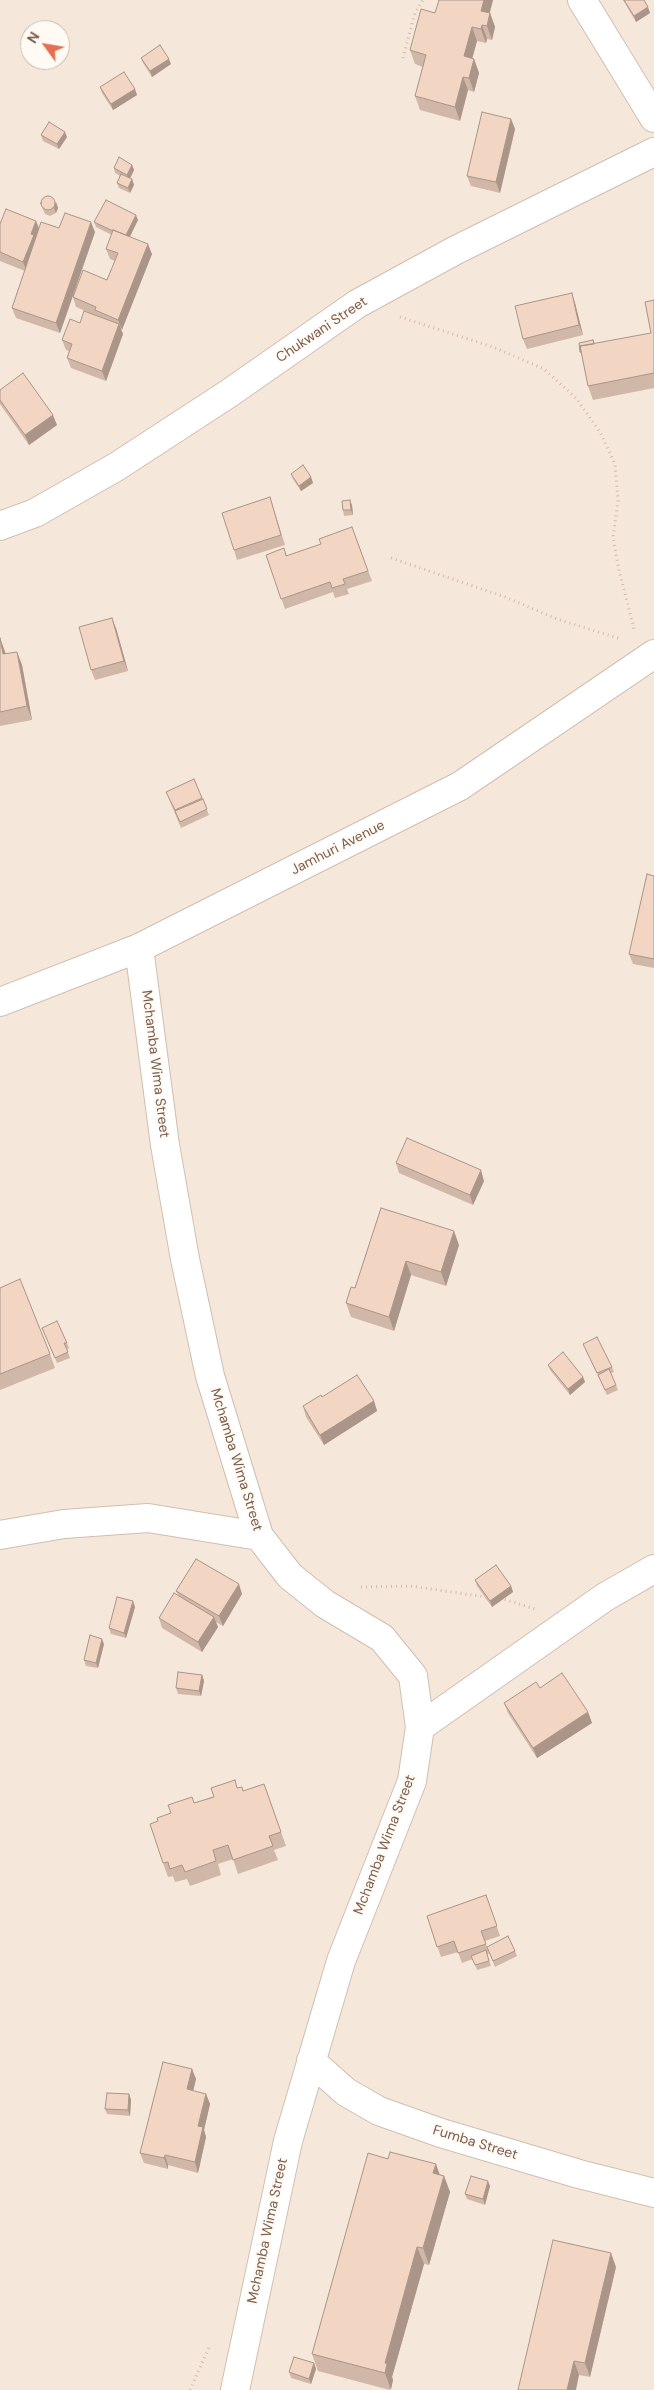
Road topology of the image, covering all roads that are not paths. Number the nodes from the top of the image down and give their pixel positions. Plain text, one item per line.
1 (582, 0) edge
2 (654, 118) edge
3 (654, 152) edge
4 (0, 526) edge
5 (645, 646) edge
6 (140, 948) junction
7 (0, 1002) edge
8 (0, 1535) edge
9 (259, 1536) junction
10 (654, 1569) edge
11 (420, 1727) junction
12 (311, 2061) junction
13 (654, 2193) edge
14 (235, 2390) edge

1 - 2 street
3 - 4 street, Chukwani Street
5 - 6 street, Jamhuri Avenue
6 - 7 street, Jamhuri Avenue
6 - 9 street, Mchamba Wima Street
8 - 9 street
9 - 11 street, Mchamba Wima Street
10 - 11 street
11 - 12 street, Mchamba Wima Street
12 - 13 street, Fumba Street
12 - 14 street, Mchamba Wima Street

